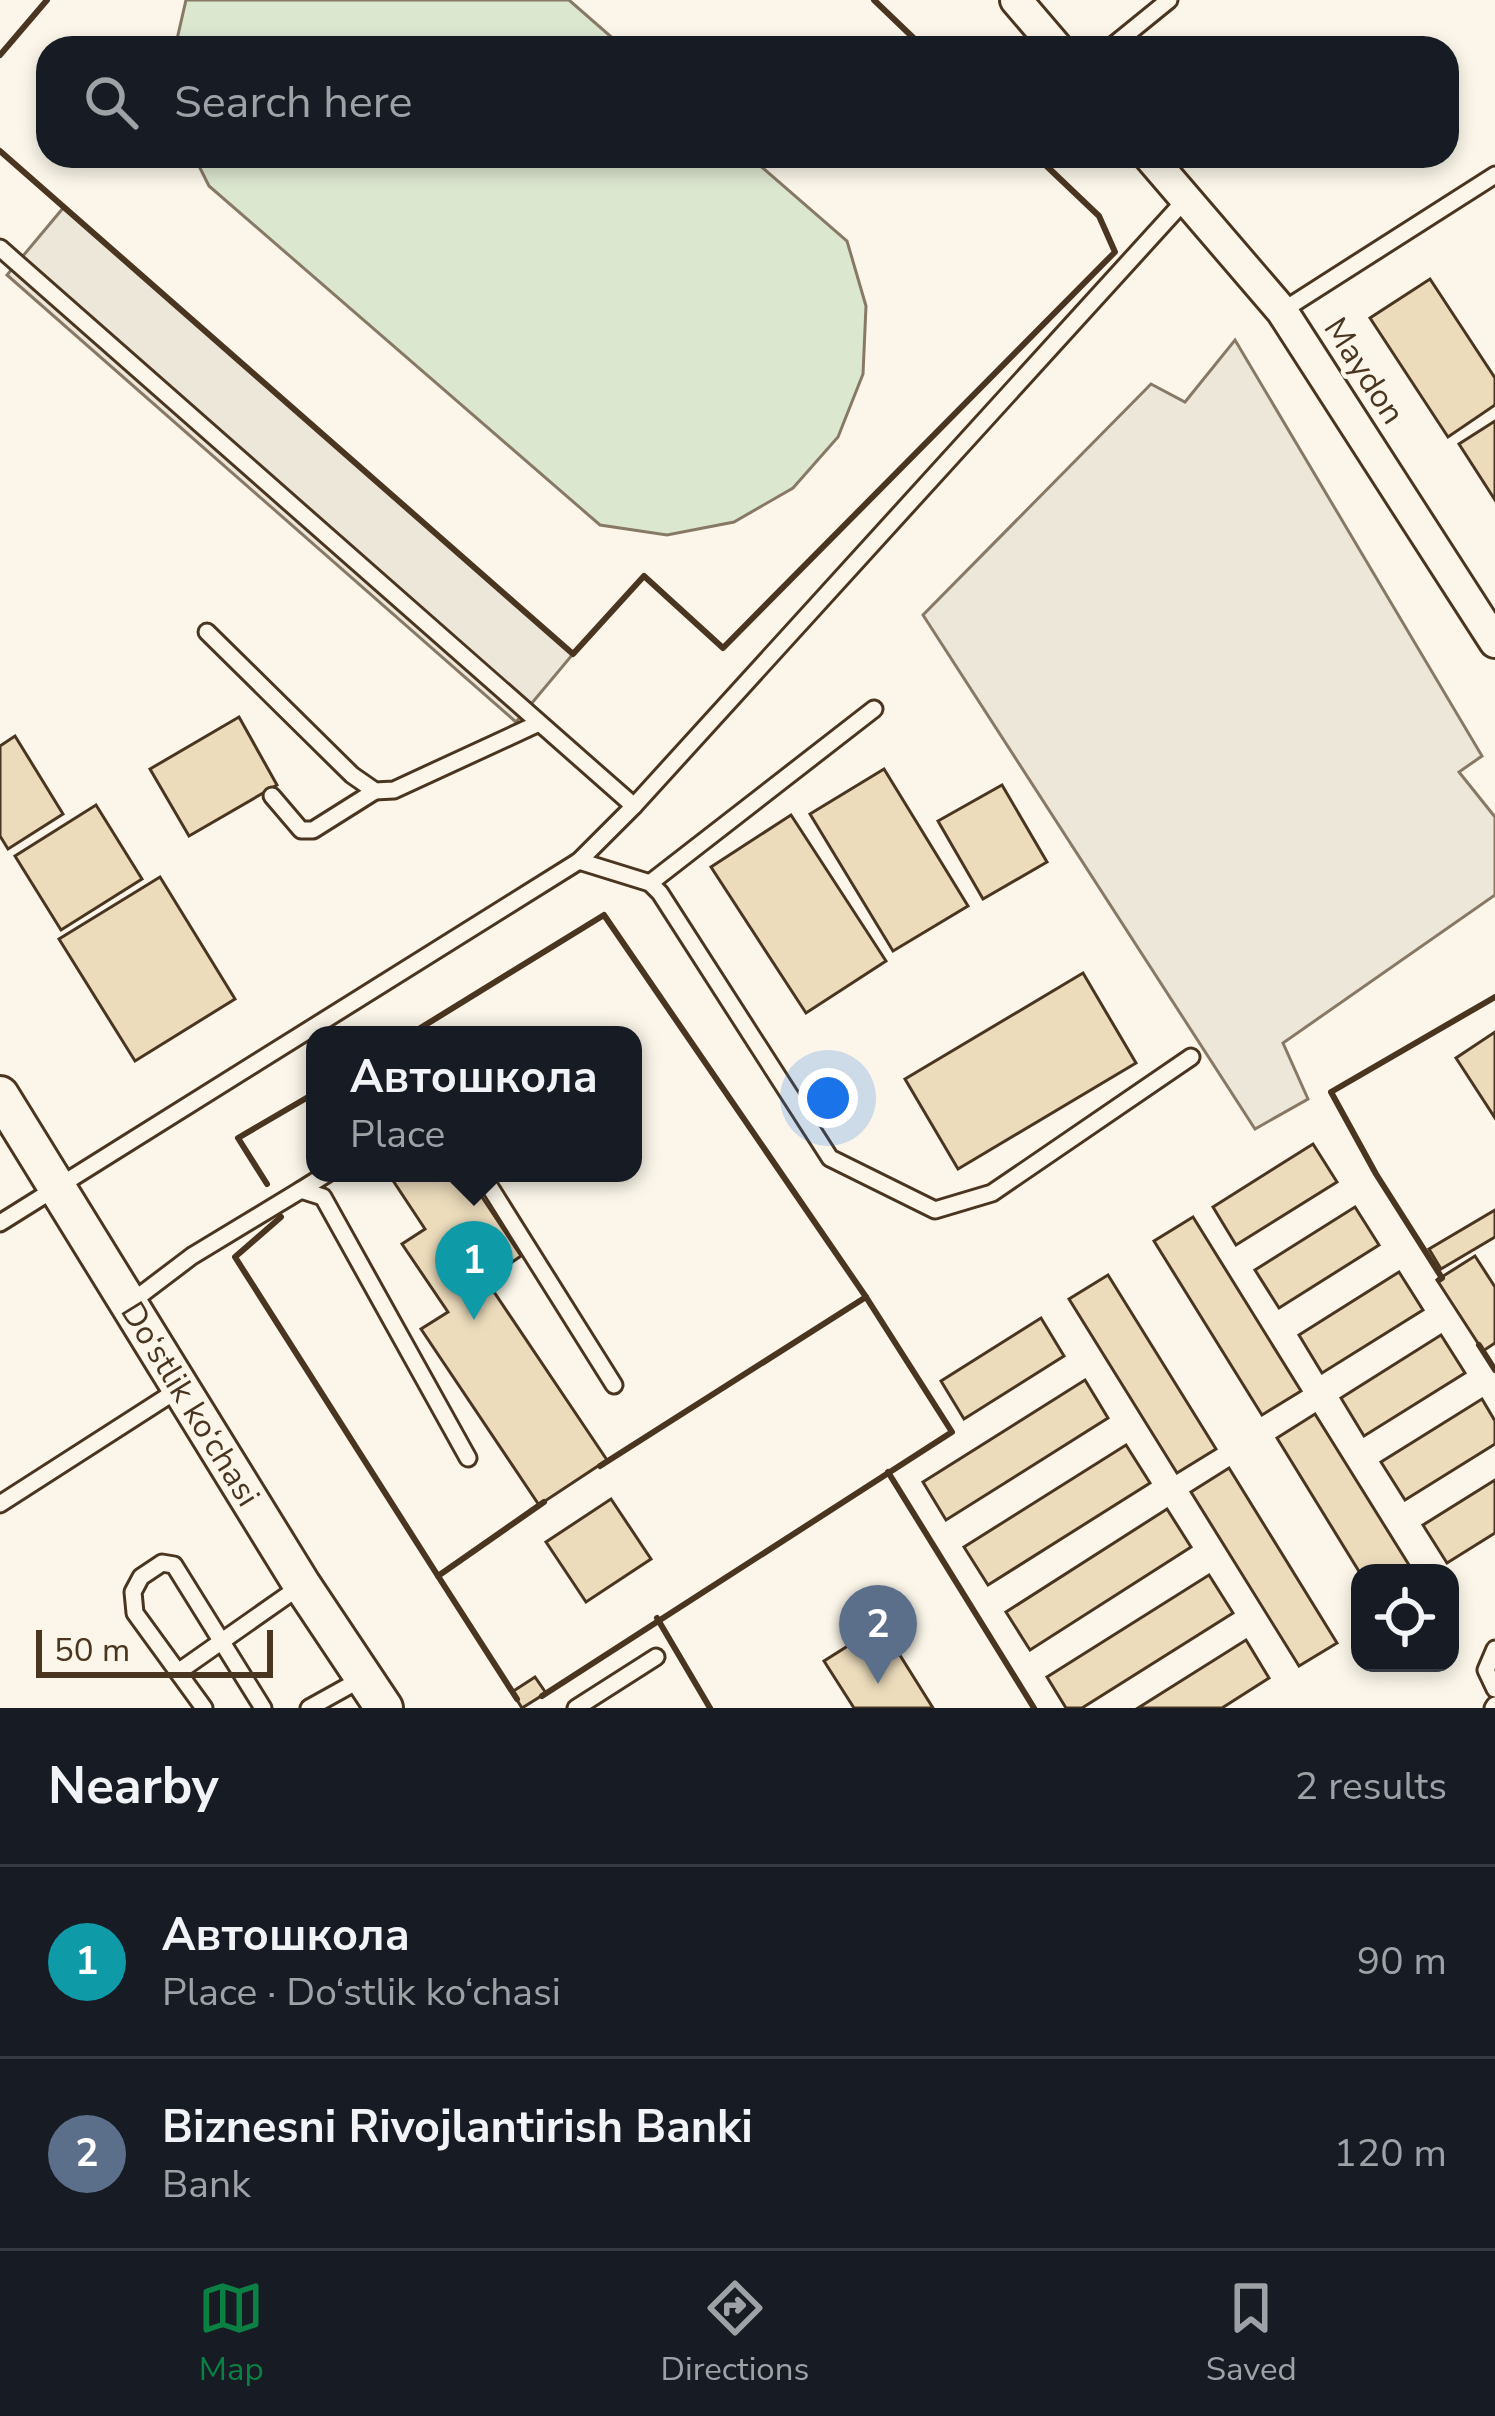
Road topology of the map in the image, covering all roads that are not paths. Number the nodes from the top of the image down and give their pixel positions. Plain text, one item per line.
1 (1016, 0) edge
2 (1169, 0) edge
3 (1047, 36) edge
4 (1125, 36) edge
5 (1159, 168) edge
6 (1495, 175) edge
7 (1186, 199) junction
8 (0, 248) edge
9 (1282, 310) junction
10 (207, 632) dead end
11 (1495, 642) edge
12 (874, 709) dead end
13 (537, 724) junction
14 (375, 791) junction
15 (272, 796) dead end
16 (634, 806) junction
17 (579, 861) junction
18 (650, 883) junction
19 (317, 1026) edge
20 (306, 1033) edge
21 (1191, 1057) dead end
22 (0, 1095) edge
23 (314, 1182) edge
24 (487, 1182) edge
25 (58, 1189) junction
26 (301, 1190) junction
27 (0, 1223) edge
28 (128, 1304) junction
29 (614, 1385) dead end
30 (183, 1387) junction
31 (468, 1458) dead end
32 (0, 1504) edge
33 (302, 1585) junction
34 (220, 1639) junction
35 (1495, 1649) edge
36 (656, 1658) dead end
37 (178, 1672) junction
38 (1495, 1689) edge
39 (374, 1693) edge
40 (204, 1708) edge
41 (263, 1708) edge
42 (308, 1708) edge
43 (576, 1708) edge

1 - 3 street
2 - 4 lane
5 - 7 street, Maydon
6 - 9 lane
7 - 9 street, Maydon
7 - 16 lane
8 - 13 lane
9 - 11 street, Maydon
10 - 14 lane
12 - 18 lane
13 - 14 lane
13 - 16 lane
14 - 15 lane
16 - 17 lane
17 - 18 lane
17 - 19 lane
18 - 21 lane
20 - 25 lane
22 - 25 street, Do‘stlik ko‘chasi
23 - 26 lane
24 - 29 lane
25 - 27 lane
25 - 28 street, Do‘stlik ko‘chasi
26 - 28 lane
26 - 31 lane
28 - 30 street, Do‘stlik ko‘chasi
30 - 32 lane
30 - 33 street, Do‘stlik ko‘chasi
33 - 34 lane
33 - 39 street, Do‘stlik ko‘chasi
34 - 37 lane
34 - 37 lane
34 - 41 lane
35 - 38 lane
36 - 43 lane
37 - 40 lane
39 - 42 lane

